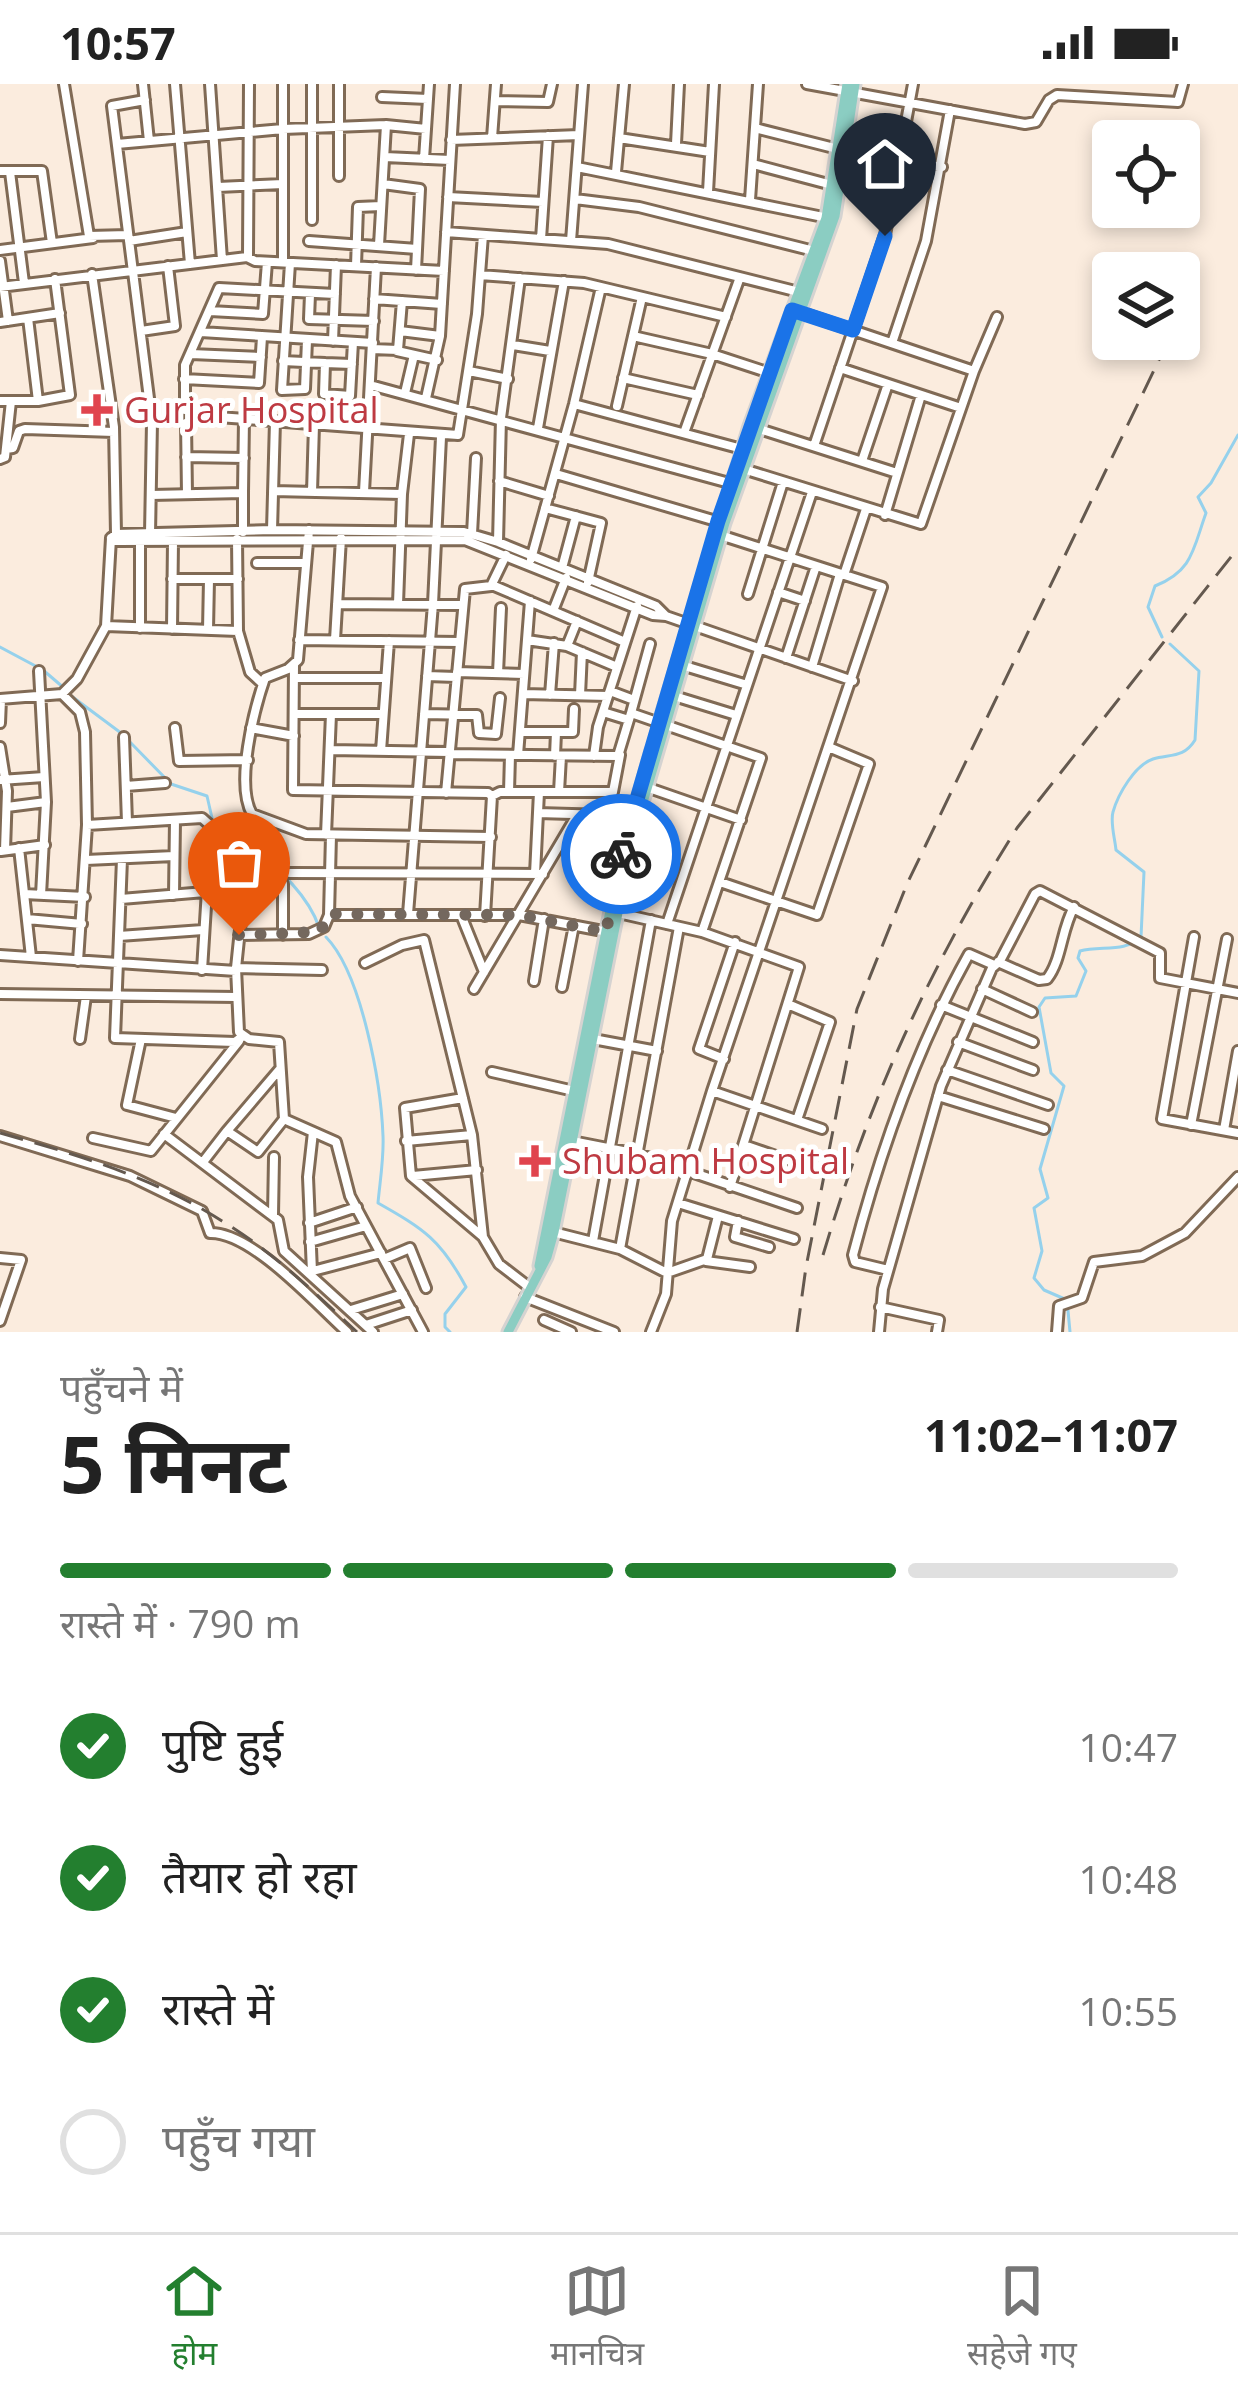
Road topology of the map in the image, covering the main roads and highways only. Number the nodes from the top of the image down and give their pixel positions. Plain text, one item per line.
1 (851, 88) edge
2 (830, 219) junction
3 (796, 311) junction
4 (753, 428) junction
5 (739, 468) junction
6 (680, 664) junction
7 (662, 724) junction
8 (588, 1038) junction
9 (568, 1140) junction
10 (508, 1332) edge

1 - 2 main road
1 - 2 main road
2 - 3 main road
2 - 3 main road
3 - 4 main road
4 - 5 main road
4 - 5 main road
5 - 6 main road
6 - 7 main road
6 - 7 main road
7 - 8 main road
8 - 9 main road
8 - 9 main road
9 - 10 main road

